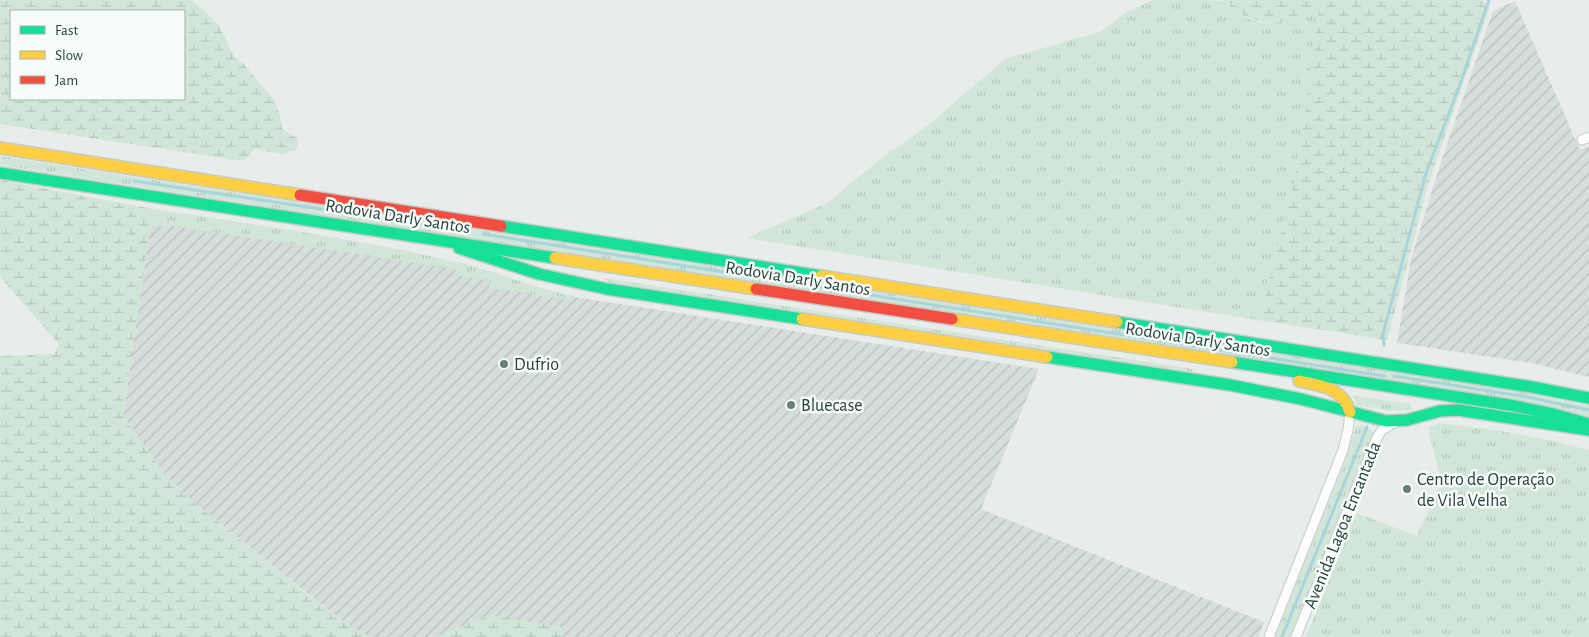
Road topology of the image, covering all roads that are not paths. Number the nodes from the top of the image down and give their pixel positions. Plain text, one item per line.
1 (0, 148) edge
2 (0, 173) edge
3 (433, 239) junction
4 (1218, 360) junction
5 (1589, 398) edge
6 (1350, 412) junction
7 (1397, 421) junction
8 (1589, 424) edge
9 (1589, 430) edge
10 (1268, 637) edge
11 (1296, 637) edge

1 - 5 main road, Rodovia Darly Santos
2 - 3 main road, Rodovia Darly Santos
3 - 4 main road, Rodovia Darly Santos
3 - 6 main road
4 - 6 main road
4 - 8 main road, Rodovia Darly Santos
6 - 7 main road
6 - 10 street, Avenida Lagoa Encantada
7 - 9 main road
7 - 11 street, Avenida Lagoa Encantada

